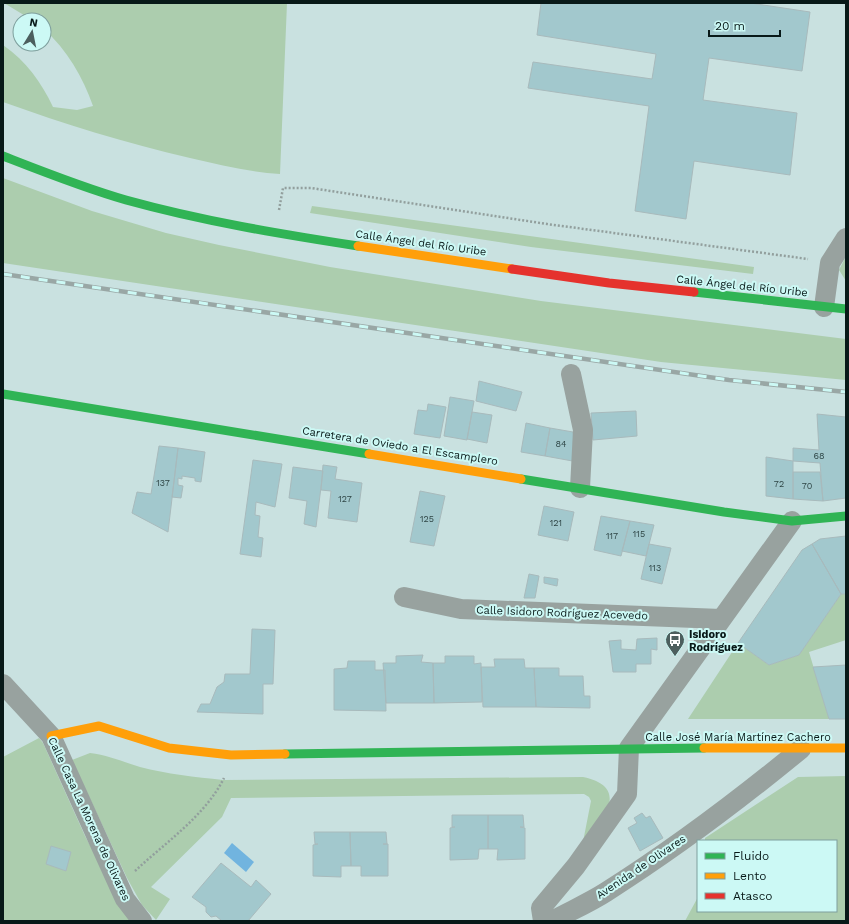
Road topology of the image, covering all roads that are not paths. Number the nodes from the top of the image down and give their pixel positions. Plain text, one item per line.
1 (3, 156) edge
2 (846, 238) edge
3 (824, 307) junction
4 (846, 309) edge
5 (571, 374) dead end
6 (3, 394) edge
7 (580, 488) junction
8 (846, 516) edge
9 (792, 521) junction
10 (404, 596) dead end
11 (721, 620) junction
12 (3, 684) edge
13 (51, 736) junction
14 (629, 748) junction
15 (846, 748) edge
16 (801, 749) junction
17 (142, 921) edge
18 (543, 921) edge
19 (552, 921) edge

1 - 3 street, Calle Ángel del Río Uribe
2 - 3 street
3 - 4 street, Calle Ángel del Río Uribe
5 - 7 street
6 - 7 street, Carretera de Oviedo a El Escamplero
7 - 9 street, Carretera de Oviedo a El Escamplero
8 - 9 street, Carretera de Oviedo a El Escamplero
9 - 11 street
10 - 11 street, Calle Isidoro Rodríguez Acevedo
11 - 14 street
12 - 13 street, Calle Casa La Morena de Olivares
13 - 14 street, Calle José María Martínez Cachero
13 - 17 street, Calle Casa La Morena de Olivares
14 - 16 street, Calle José María Martínez Cachero
14 - 18 street
15 - 16 street, Calle José María Martínez Cachero
16 - 19 street, Avenida de Olivares

